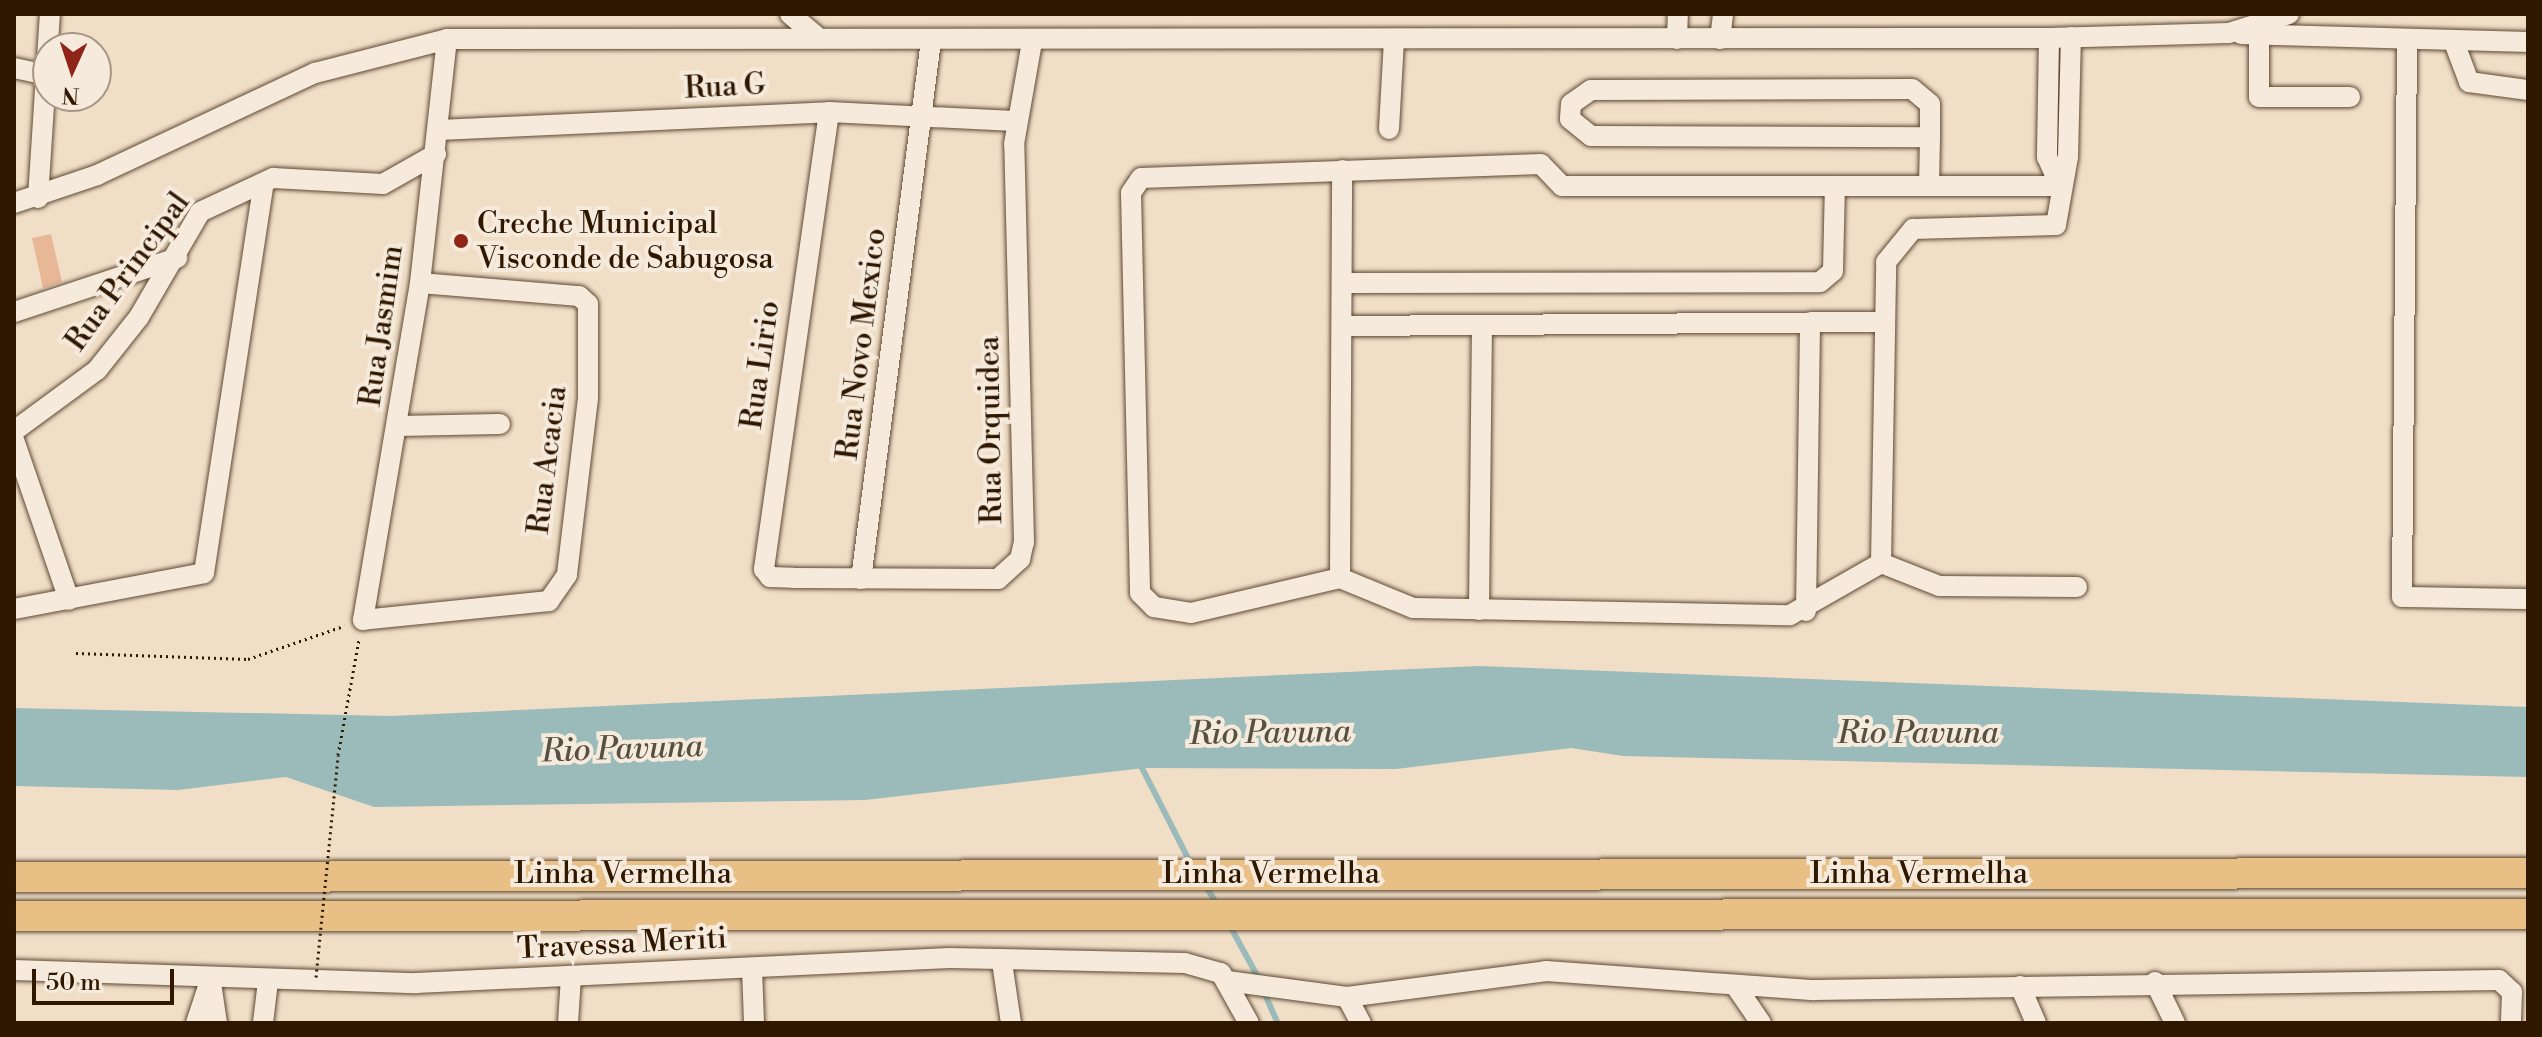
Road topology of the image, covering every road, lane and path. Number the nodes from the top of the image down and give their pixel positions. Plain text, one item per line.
1 (790, 14) edge
2 (1678, 14) edge
3 (1723, 14) edge
4 (2289, 14) edge
5 (748, 24) edge
6 (2229, 33) junction
7 (2259, 35) junction
8 (816, 36) junction
9 (2071, 37) junction
10 (2049, 38) junction
11 (447, 39) junction
12 (1677, 39) junction
13 (1720, 39) junction
14 (1394, 40) junction
15 (931, 41) junction
16 (1032, 42) junction
17 (2407, 42) junction
18 (2454, 42) junction
19 (2528, 42) edge
20 (2528, 90) edge
21 (2350, 97) dead end
22 (41, 112) edge
23 (829, 112) junction
24 (921, 116) junction
25 (1015, 121) junction
26 (1389, 129) dead end
27 (439, 130) junction
28 (1930, 137) junction
29 (436, 154) junction
30 (1342, 170) junction
31 (263, 186) junction
32 (1835, 186) junction
33 (1929, 186) junction
34 (2060, 186) junction
35 (38, 198) junction
36 (14, 203) edge
37 (177, 258) junction
38 (420, 283) junction
39 (1344, 283) junction
40 (14, 312) edge
41 (1810, 322) junction
42 (1880, 322) junction
43 (1482, 325) junction
44 (1345, 326) junction
45 (500, 424) dead end
46 (397, 426) junction
47 (14, 431) edge
48 (14, 440) edge
49 (1881, 563) junction
50 (770, 577) joint
51 (1340, 578) junction
52 (861, 579) junction
53 (2077, 587) dead end
54 (2528, 599) edge
55 (69, 600) junction
56 (14, 609) edge
57 (1479, 610) junction
58 (1806, 611) junction
59 (363, 620) junction
60 (76, 653) dead end
61 (2528, 873) edge
62 (14, 877) edge
63 (2528, 914) edge
64 (14, 916) edge
65 (1002, 962) junction
66 (752, 968) junction
67 (14, 970) edge
68 (571, 976) junction
69 (316, 977) dead end
70 (210, 981) junction
71 (268, 981) junction
72 (1236, 981) junction
73 (2155, 982) junction
74 (2020, 986) junction
75 (1737, 988) junction
76 (1347, 997) junction
77 (196, 1023) edge
78 (217, 1023) edge
79 (263, 1023) edge
80 (568, 1023) edge
81 (754, 1023) edge
82 (1011, 1023) edge
83 (1249, 1023) edge
84 (1361, 1023) edge
85 (1761, 1023) edge
86 (2036, 1023) edge
87 (2175, 1023) edge
88 (2511, 1023) edge

1 - 8 street
2 - 12 street
3 - 13 street
4 - 6 street
5 - 8 street
5 - 11 street
6 - 7 street
6 - 9 street
7 - 17 street
7 - 21 street
8 - 15 street
9 - 10 street
9 - 34 street
10 - 13 street
10 - 34 street
11 - 27 street, Rua Jasmim
11 - 35 street
12 - 13 street
12 - 14 street
14 - 16 street
14 - 26 street
15 - 16 street
15 - 24 street
16 - 25 street, Rua Orquidea
17 - 18 street
17 - 54 street
18 - 19 street
18 - 20 street
22 - 35 street
23 - 24 street, Rua G
23 - 27 street, Rua G
23 - 50 street, Rua Lirio
24 - 25 street, Rua G
24 - 52 street, Rua Novo Mexico
25 - 52 street, Rua Orquidea
27 - 29 street, Rua Jasmim
28 - 28 street
28 - 33 street
29 - 31 street, Rua Principal
29 - 38 street, Rua Jasmim
30 - 32 street
30 - 39 street
30 - 51 street
31 - 37 street, Rua Principal
31 - 55 street
32 - 33 street
32 - 39 street
33 - 34 street
34 - 42 street
35 - 36 street
37 - 40 street
37 - 47 street, Rua Principal
38 - 46 street, Rua Jasmim
38 - 59 street, Rua Acacia
39 - 44 street
41 - 42 street
41 - 43 street
41 - 58 street
42 - 49 street
43 - 44 street
43 - 57 street
44 - 51 street
45 - 46 street
46 - 59 street, Rua Jasmim
48 - 55 street
49 - 53 street
49 - 58 street
50 - 52 street, Rua Orquidea
51 - 57 street
55 - 56 street
57 - 58 street
59 - 60 path
59 - 69 path, bridge
61 - 62 highway, Linha Vermelha
63 - 64 highway, Linha Vermelha
65 - 66 street, Travessa Meriti
65 - 72 street, Travessa Meriti
65 - 82 street
66 - 68 street, Travessa Meriti
66 - 81 street
67 - 70 street, Travessa Meriti
68 - 71 street, Travessa Meriti
68 - 80 street
70 - 71 street, Travessa Meriti
70 - 77 street
70 - 78 street
71 - 79 street
72 - 76 street, Travessa Meriti
72 - 83 street
73 - 74 street, Travessa Meriti
73 - 87 street
73 - 88 street, Travessa Meriti
74 - 75 street, Travessa Meriti
74 - 86 street
75 - 76 street, Travessa Meriti
75 - 85 street
76 - 84 street

